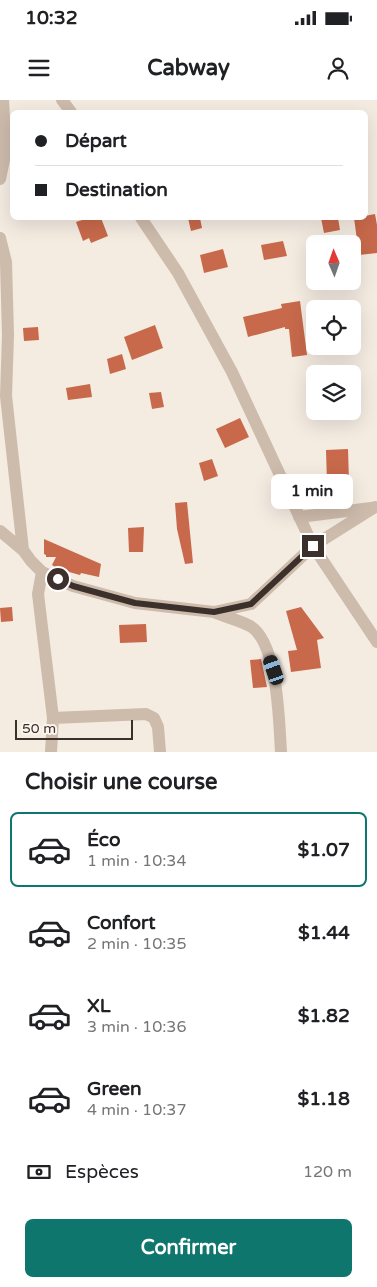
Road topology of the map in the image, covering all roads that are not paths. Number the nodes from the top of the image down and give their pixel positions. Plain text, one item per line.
1 (3, 100) edge
2 (0, 179) edge
3 (142, 220) edge
4 (0, 238) edge
5 (376, 507) edge
6 (299, 517) junction
7 (0, 531) edge
8 (313, 546) junction
9 (23, 550) junction
10 (42, 572) junction
11 (214, 612) junction
12 (377, 642) edge
13 (53, 718) junction
14 (51, 752) edge
15 (160, 752) edge
16 (281, 752) edge

1 - 2 street
3 - 6 street
4 - 9 street
5 - 6 street
5 - 8 street
6 - 8 street
7 - 9 street
8 - 11 street
8 - 12 street
9 - 10 street
10 - 11 street
10 - 13 street
11 - 16 street
13 - 14 street
13 - 15 street

